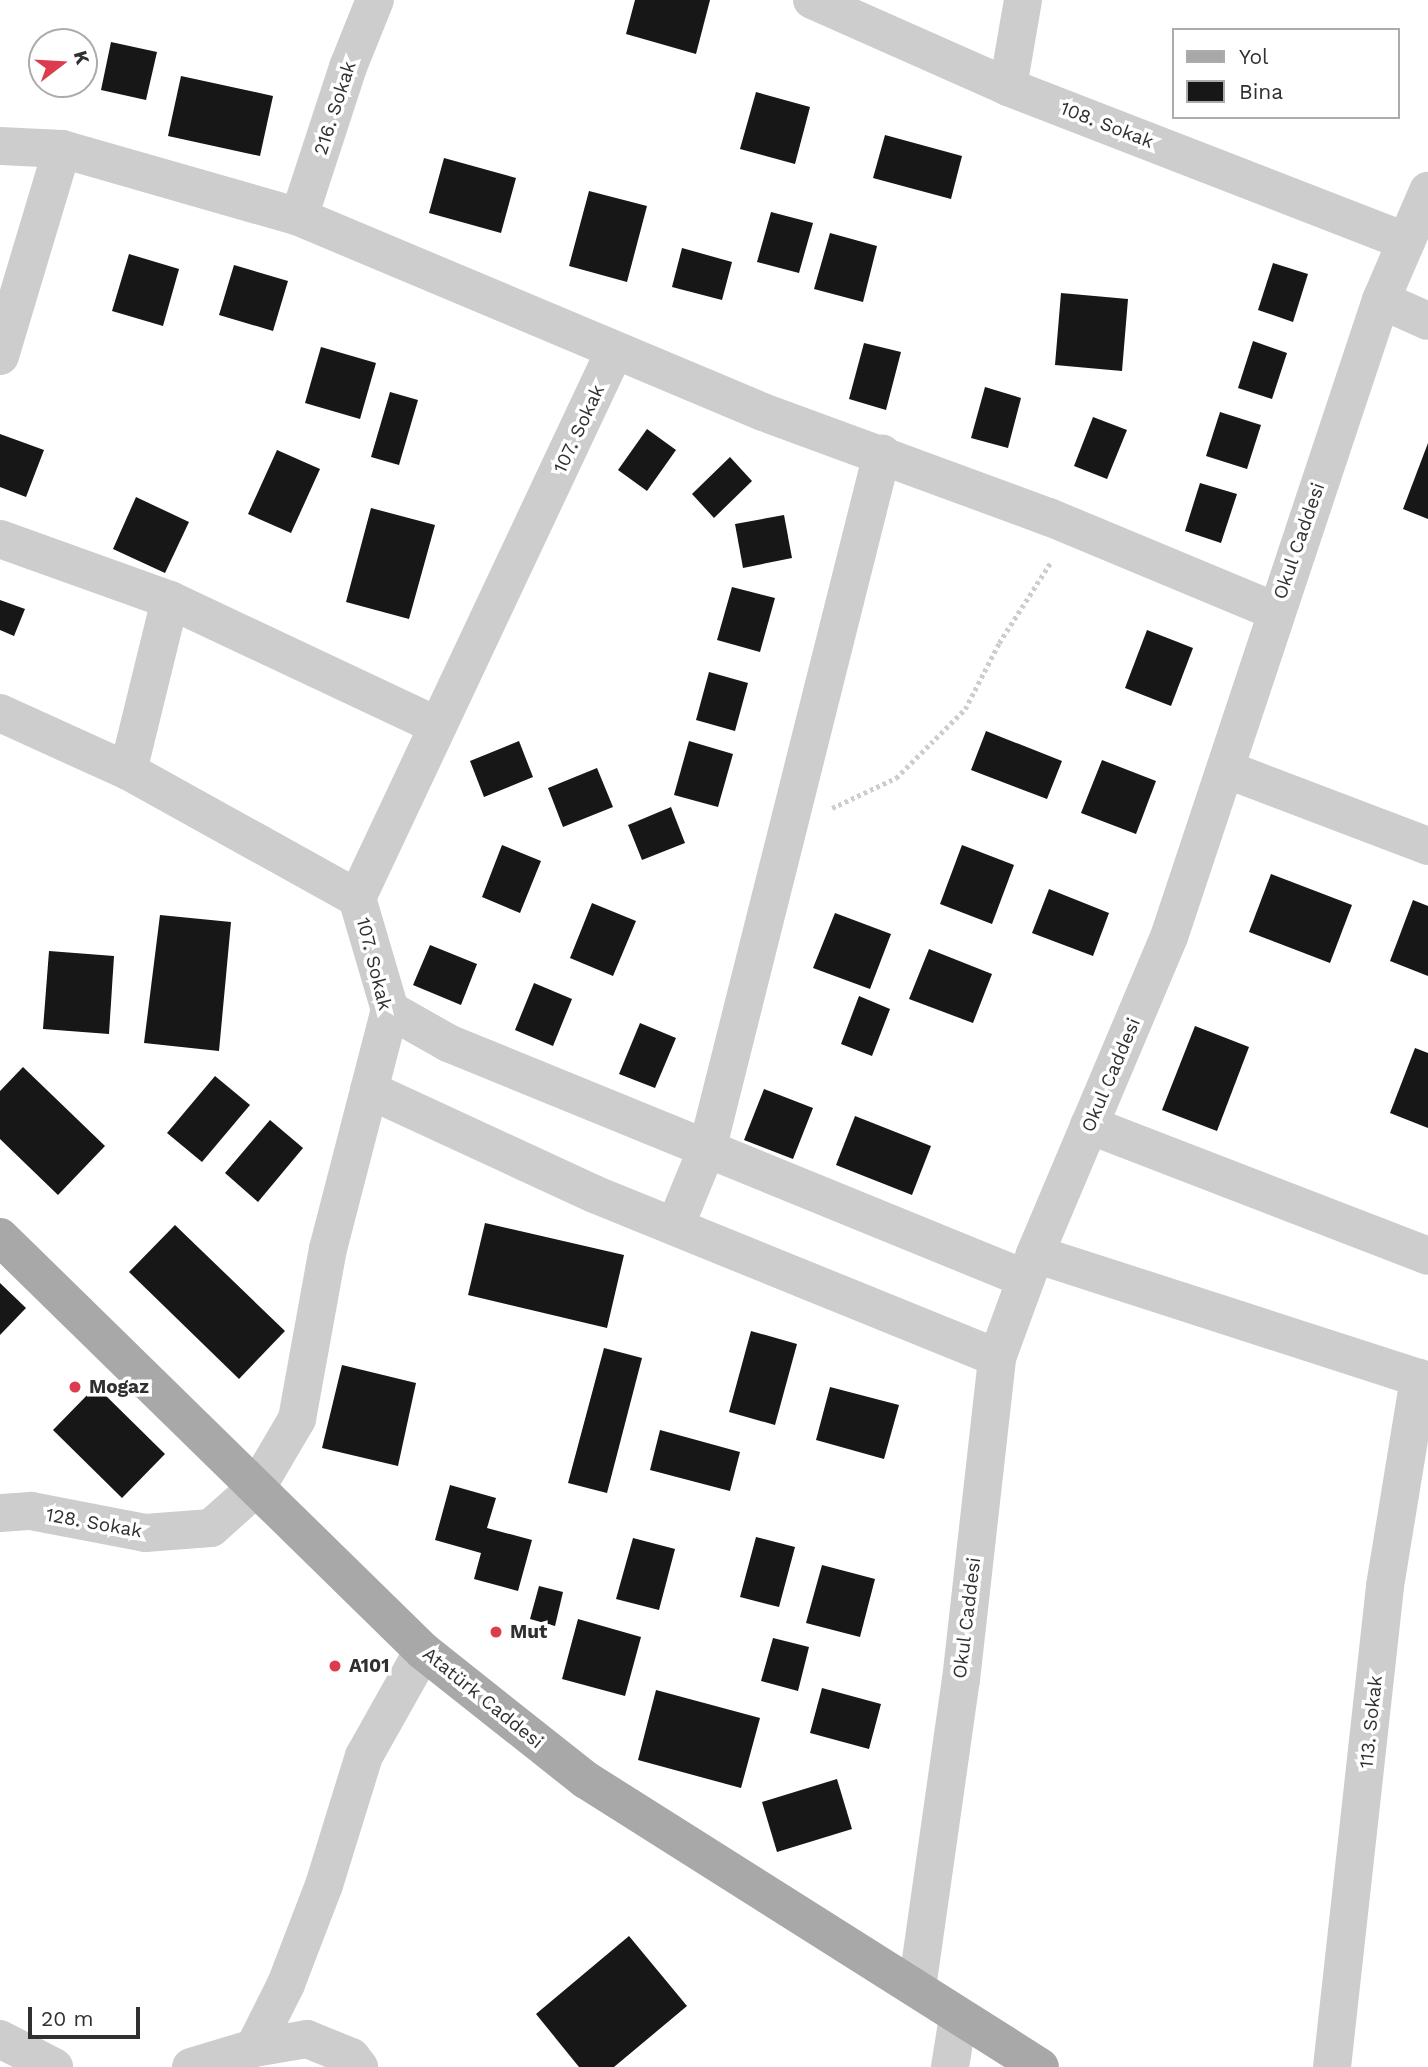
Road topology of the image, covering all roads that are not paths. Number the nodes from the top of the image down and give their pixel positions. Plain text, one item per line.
1 (375, 0) edge
2 (812, 0) edge
3 (1023, 0) edge
4 (1008, 88) junction
5 (0, 146) edge
6 (62, 149) junction
7 (1428, 191) edge
8 (299, 217) junction
9 (1406, 241) junction
10 (1381, 300) junction
11 (1428, 321) edge
12 (614, 352) junction
13 (0, 356) edge
14 (882, 454) junction
15 (0, 539) edge
16 (170, 600) junction
17 (1275, 611) junction
18 (0, 713) edge
19 (436, 725) junction
20 (1228, 770) junction
21 (128, 771) junction
22 (1428, 846) edge
23 (357, 898) junction
24 (390, 1010) junction
25 (369, 1090) junction
26 (1089, 1125) junction
27 (708, 1146) junction
28 (676, 1224) junction
29 (0, 1237) edge
30 (1428, 1256) edge
31 (1030, 1267) junction
32 (997, 1357) junction
33 (1424, 1379) edge
34 (257, 1487) junction
35 (0, 1513) edge
36 (423, 1651) junction
37 (917, 1988) junction
38 (958, 2017) junction
39 (0, 2039) edge
40 (254, 2048) junction
41 (54, 2067) edge
42 (191, 2067) edge
43 (359, 2067) edge
44 (950, 2067) edge
45 (1040, 2067) edge
46 (1332, 2067) edge

1 - 8 street, 216. Sokak
2 - 4 street, 108. Sokak
3 - 4 street
4 - 9 street, 108. Sokak
5 - 6 street
6 - 8 street
6 - 13 street
7 - 9 street, Okul Caddesi
8 - 12 street
9 - 10 street, Okul Caddesi
10 - 11 street
10 - 17 street, Okul Caddesi
12 - 14 street
12 - 19 street, 107. Sokak
14 - 17 street
14 - 27 street
15 - 16 street
16 - 19 street
16 - 21 street
17 - 20 street, Okul Caddesi
18 - 21 street
19 - 23 street, 107. Sokak
20 - 22 street
20 - 26 street, Okul Caddesi
21 - 23 street
23 - 24 street, 107. Sokak
24 - 25 street, 107. Sokak
24 - 27 street
25 - 28 street
25 - 34 street, 107. Sokak
26 - 30 street
26 - 31 street, Okul Caddesi
27 - 28 street
27 - 31 street
28 - 32 street
29 - 34 main road, Atatürk Caddesi
31 - 32 street, Okul Caddesi
31 - 33 street
32 - 37 street, Okul Caddesi
33 - 46 street, 113. Sokak
34 - 35 street, 128. Sokak
34 - 36 main road, Atatürk Caddesi
36 - 37 main road, Atatürk Caddesi
36 - 40 street
37 - 38 main road, Atatürk Caddesi
38 - 44 street
38 - 45 main road, Atatürk Caddesi
39 - 41 street
40 - 42 street
40 - 43 street

